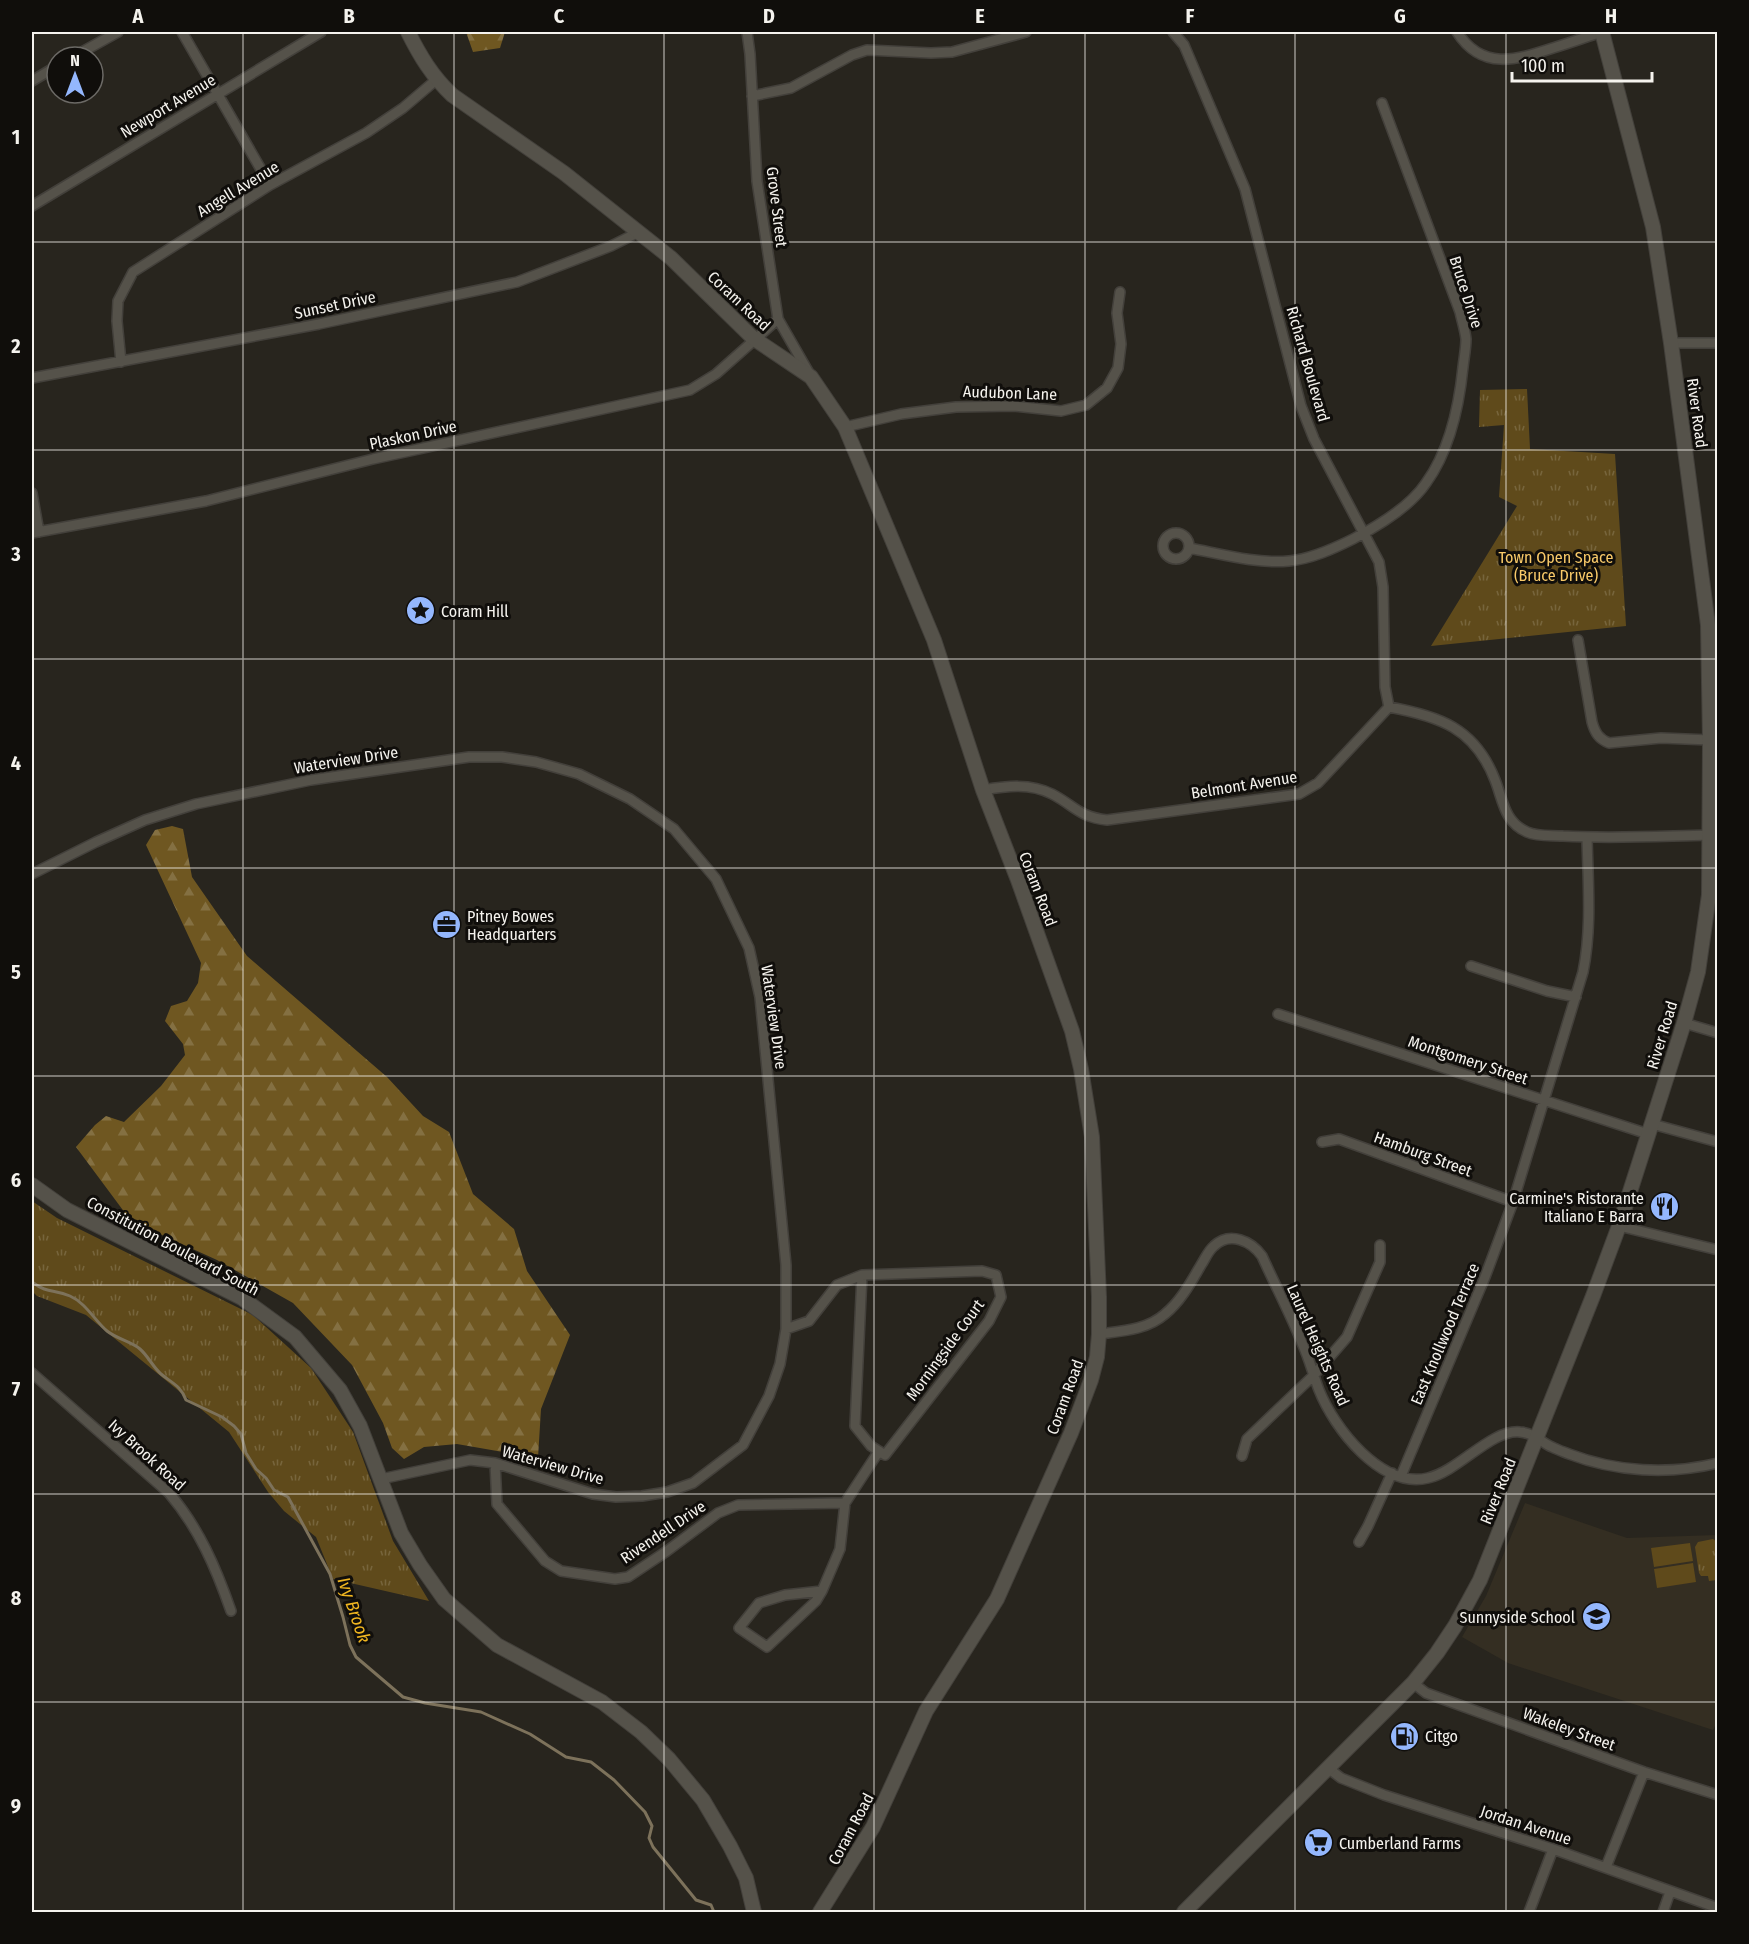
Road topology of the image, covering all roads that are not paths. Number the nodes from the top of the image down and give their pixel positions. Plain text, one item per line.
1 (117, 32) edge
2 (182, 32) edge
3 (321, 32) edge
4 (408, 32) edge
5 (747, 32) edge
6 (1026, 32) edge
7 (1173, 32) edge
8 (1457, 32) edge
9 (1602, 32) edge
10 (94, 45) edge
11 (45, 73) edge
12 (436, 80) junction
13 (32, 81) edge
14 (218, 93) junction
15 (752, 96) junction
16 (1382, 103) dead end
17 (270, 185) junction
18 (32, 206) edge
19 (637, 233) junction
20 (1120, 292) dead end
21 (778, 319) junction
22 (753, 338) junction
23 (1671, 342) junction
24 (1718, 342) edge
25 (121, 362) junction
26 (811, 377) junction
27 (32, 378) edge
28 (845, 427) junction
29 (32, 493) edge
30 (35, 533) edge
31 (1363, 534) junction
32 (1189, 548) dead end
33 (1713, 633) edge
34 (1578, 640) dead end
35 (1389, 707) junction
36 (1710, 740) junction
37 (983, 790) junction
38 (1709, 835) junction
39 (1587, 837) junction
40 (32, 874) edge
41 (1471, 966) dead end
42 (1575, 997) junction
43 (1278, 1014) dead end
44 (1684, 1023) junction
45 (1718, 1033) edge
46 (1545, 1101) junction
47 (1650, 1129) junction
48 (1322, 1142) dead end
49 (1718, 1142) edge
50 (32, 1185) edge
51 (1513, 1202) junction
52 (1619, 1226) junction
53 (1380, 1245) dead end
54 (1718, 1250) edge
55 (862, 1275) junction
56 (786, 1329) junction
57 (1099, 1334) junction
58 (32, 1373) edge
59 (1314, 1375) junction
60 (1537, 1437) junction
61 (879, 1452) junction
62 (1242, 1456) dead end
63 (495, 1463) junction
64 (1718, 1463) edge
65 (1397, 1475) junction
66 (381, 1479) junction
67 (845, 1503) junction
68 (1359, 1542) dead end
69 (822, 1591) junction
70 (231, 1611) dead end
71 (1413, 1683) junction
72 (1328, 1768) junction
73 (1644, 1772) junction
74 (1718, 1795) edge
75 (1553, 1849) junction
76 (1606, 1867) junction
77 (1670, 1892) junction
78 (1718, 1908) edge
79 (754, 1912) edge
80 (820, 1912) edge
81 (1184, 1912) edge
82 (1529, 1912) edge
83 (1663, 1912) edge

1 - 10 street
2 - 14 street
3 - 14 street, Newport Avenue
4 - 12 main road, Coram Road
5 - 15 street, Grove Street
6 - 15 street
7 - 31 street, Richard Boulevard
8 - 9 street
9 - 23 main road, River Road
11 - 13 street
12 - 17 street, Angell Avenue
12 - 19 main road, Coram Road
14 - 17 street
14 - 18 street, Newport Avenue
15 - 21 street, Grove Street
16 - 31 street, Bruce Drive
17 - 25 street, Angell Avenue
19 - 22 main road, Coram Road
19 - 25 street, Sunset Drive
20 - 28 street, Audubon Lane
21 - 22 street, Plaskon Drive
21 - 26 street, Grove Street
22 - 26 main road, Coram Road
22 - 30 street, Plaskon Drive
23 - 24 street
23 - 33 main road, River Road
25 - 27 street, Sunset Drive
26 - 28 main road, Coram Road
28 - 37 main road, Coram Road
29 - 30 street
31 - 32 street, Bruce Drive
31 - 35 street, Richard Boulevard
33 - 36 main road, River Road
34 - 36 street
35 - 37 street, Belmont Avenue
35 - 39 street
36 - 38 main road, River Road
37 - 57 main road, Coram Road
38 - 39 street
38 - 44 main road, River Road
39 - 42 street, East Knollwood Terrace
40 - 56 street, Waterview Drive
41 - 42 street
42 - 46 street, East Knollwood Terrace
43 - 46 street, Montgomery Street
44 - 45 street
44 - 47 main road, River Road
46 - 47 street, Montgomery Street
46 - 51 street, East Knollwood Terrace
47 - 49 street, Montgomery Street
47 - 52 main road, River Road
48 - 51 street, Hamburg Street
50 - 66 main road, Constitution Boulevard South
51 - 65 street, East Knollwood Terrace
52 - 54 street
52 - 60 main road, River Road
53 - 59 street
55 - 56 street, Morningside Court
55 - 61 street
55 - 61 street, Morningside Court
56 - 63 street, Waterview Drive
57 - 59 street, Laurel Heights Road
57 - 80 main road, Coram Road
58 - 70 street, Ivy Brook Road
59 - 62 street
59 - 65 street, Laurel Heights Road
60 - 64 street
60 - 65 street, Laurel Heights Road
60 - 71 main road, River Road
61 - 67 street, Morningside Court
63 - 66 street, Waterview Drive
63 - 67 street, Rivendell Drive
65 - 68 street, East Knollwood Terrace
66 - 79 main road, Constitution Boulevard South
67 - 69 street
69 - 69 street
71 - 72 main road, River Road
71 - 73 street, Wakeley Street
72 - 75 street, Jordan Avenue
72 - 81 main road, River Road
73 - 74 street, Wakeley Street
73 - 76 street
75 - 76 street, Jordan Avenue
75 - 82 street
76 - 77 street, Jordan Avenue
77 - 78 street, Jordan Avenue
77 - 83 street

